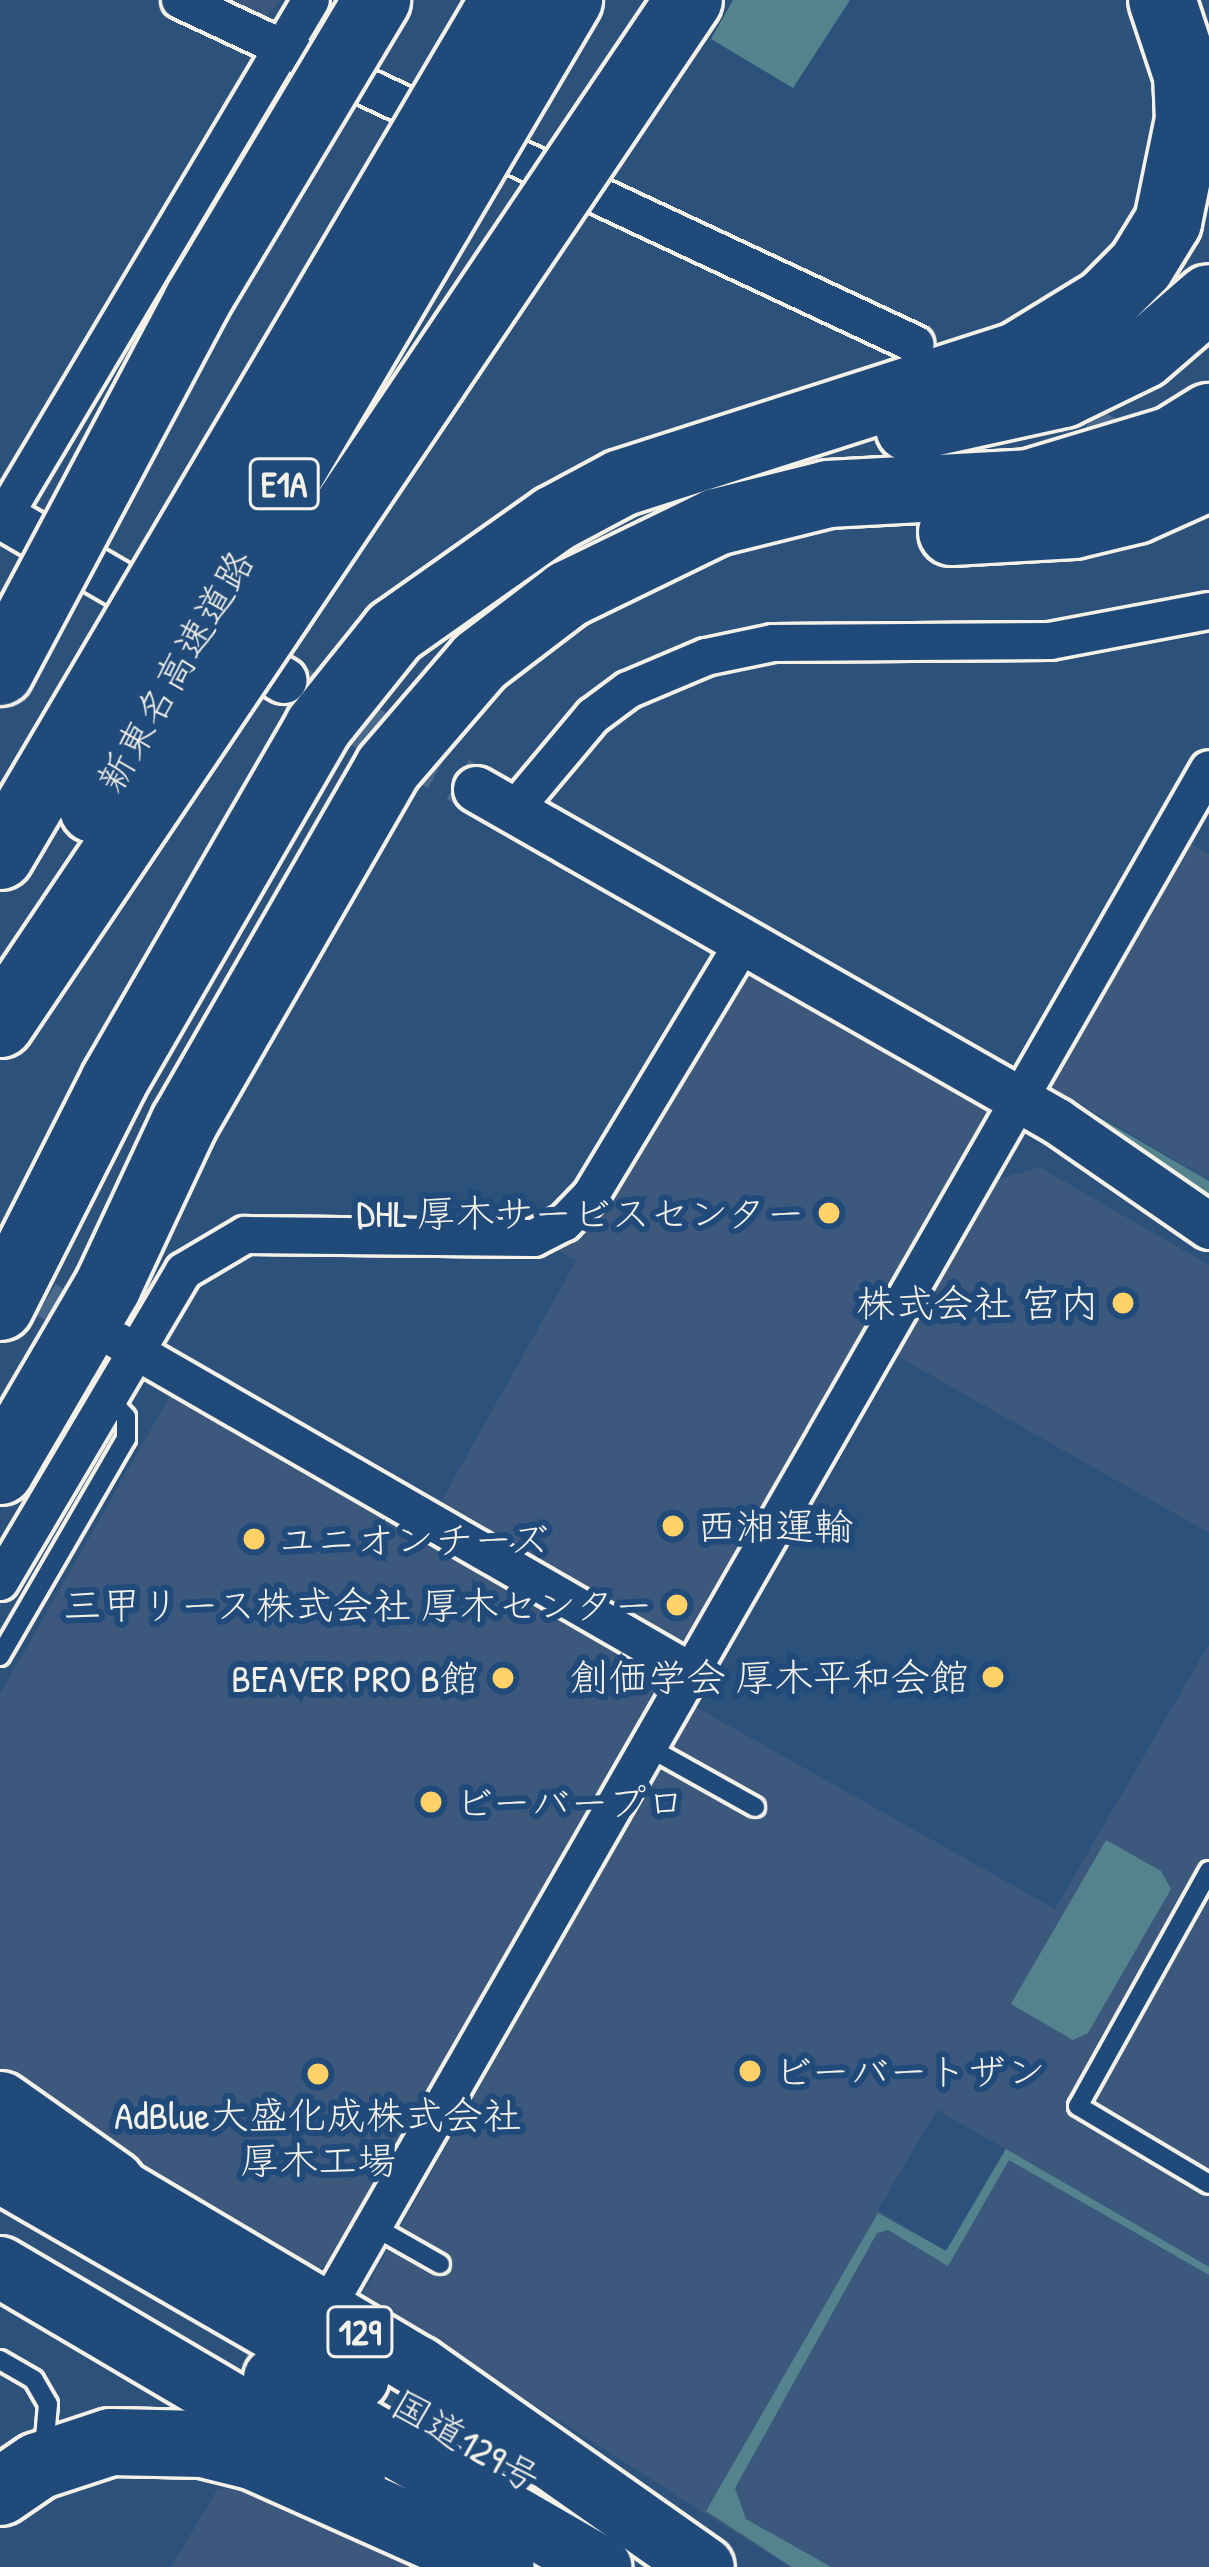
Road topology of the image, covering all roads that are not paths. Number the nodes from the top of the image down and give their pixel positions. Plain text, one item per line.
1 (180, 0) edge
2 (311, 0) edge
3 (377, 0) edge
4 (504, 0) edge
5 (569, 0) edge
6 (689, 0) edge
7 (1168, 12) edge
8 (283, 48) junction
9 (1209, 298) edge
10 (915, 344) dead end
11 (1209, 417) edge
12 (686, 458) junction
13 (1209, 478) edge
14 (1, 518) edge
15 (643, 553) junction
16 (1209, 610) edge
17 (0, 673) edge
18 (283, 680) tunnel mouth
19 (1209, 769) edge
20 (495, 800) joint
21 (0, 856) edge
22 (743, 943) junction
23 (0, 969) edge
24 (0, 1024) edge
25 (114, 1081) junction
26 (1022, 1100) junction
27 (184, 1123) junction
28 (1209, 1226) edge
29 (0, 1241) edge
30 (0, 1307) edge
31 (125, 1345) junction
32 (0, 1383) edge
33 (108, 1398) junction
34 (0, 1471) edge
35 (0, 1582) edge
36 (0, 1656) edge
37 (689, 1670) junction
38 (646, 1746) junction
39 (754, 1807) dead end
40 (1209, 1871) edge
41 (0, 2105) edge
42 (0, 2120) edge
43 (0, 2172) edge
44 (112, 2184) junction
45 (1209, 2184) edge
46 (0, 2220) edge
47 (373, 2225) junction
48 (440, 2264) dead end
49 (0, 2267) edge
50 (325, 2312) junction
51 (0, 2360) edge
52 (19, 2479) edge
53 (501, 2567) edge
54 (510, 2567) edge
55 (601, 2567) edge
56 (683, 2567) edge
57 (704, 2567) edge

1 - 8 street
2 - 8 street
3 - 17 highway, bridge
4 - 21 highway, 新東名高速道路 / E1A, bridge
5 - 23 highway, 新東名高速道路 / E1A, bridge
6 - 24 highway, bridge
7 - 12 highway
8 - 10 street
8 - 14 street
9 - 12 highway
11 - 15 highway
12 - 25 highway
13 - 15 highway
14 - 18 street
15 - 27 highway
16 - 20 street
19 - 26 street
20 - 22 street
22 - 26 street
22 - 31 street
25 - 29 highway
25 - 30 highway
26 - 28 street
26 - 37 street
27 - 32 highway
27 - 34 highway
31 - 33 street
31 - 37 street
33 - 35 street
33 - 36 lane
37 - 38 street
38 - 39 lane
38 - 47 street
40 - 45 lane
41 - 44 highway
42 - 44 highway, 129
43 - 56 highway, 国道129号 / 129
44 - 50 highway, 129
46 - 55 highway, 国道129号 / 129
47 - 48 lane
47 - 50 street
49 - 54 highway
50 - 57 highway, 129
51 - 52 lane
52 - 53 highway

